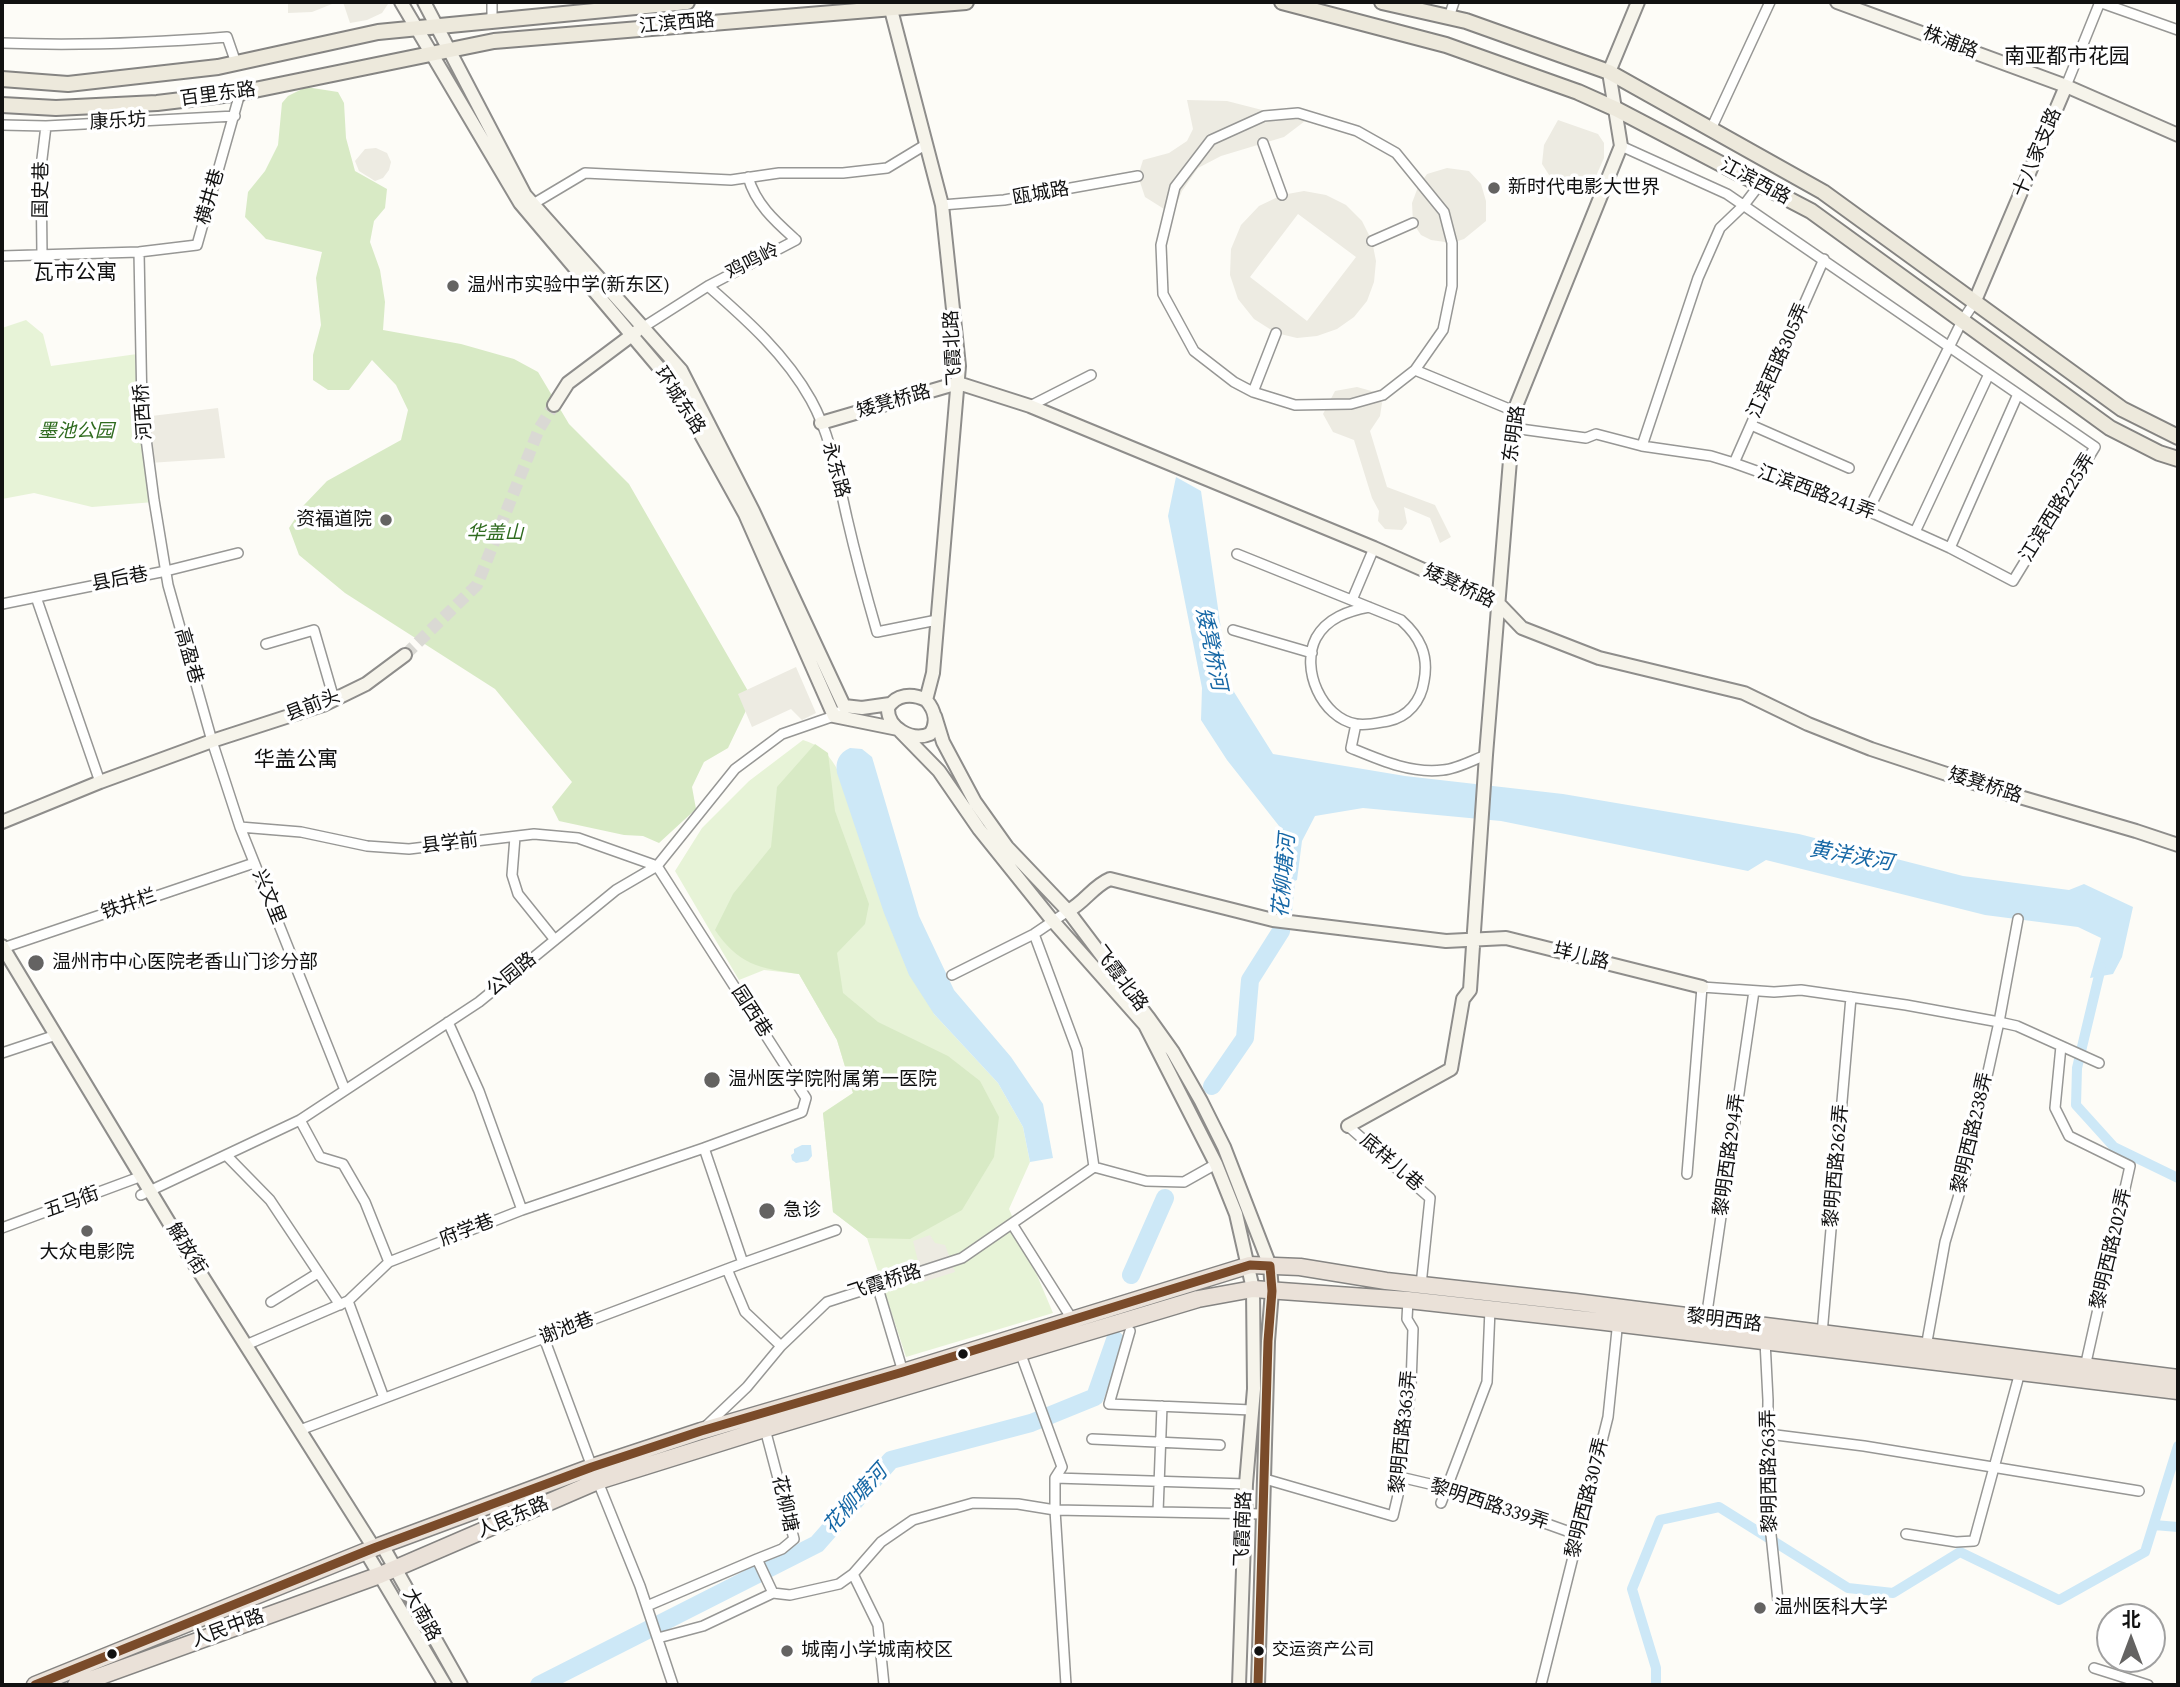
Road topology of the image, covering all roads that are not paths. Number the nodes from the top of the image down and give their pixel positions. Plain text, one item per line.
1 (401, 2) edge
2 (424, 2) edge
3 (492, 2) edge
4 (687, 2) edge
5 (967, 2) edge
6 (1282, 2) edge
7 (1382, 2) edge
8 (1454, 2) edge
9 (1638, 2) edge
10 (1770, 2) edge
11 (1837, 2) edge
12 (2099, 2) edge
13 (890, 5) edge
14 (1449, 17) junction
15 (492, 19) junction
16 (437, 25) junction
17 (414, 27) junction
18 (2178, 30) edge
19 (2, 43) edge
20 (449, 50) junction
21 (431, 53) junction
22 (236, 63) junction
23 (1609, 72) junction
24 (2, 79) edge
25 (2066, 86) junction
26 (240, 93) junction
27 (2, 105) edge
28 (1616, 109) junction
29 (235, 116) junction
30 (2, 125) edge
31 (46, 126) junction
32 (1711, 129) junction
33 (2178, 135) edge
34 (1263, 143) dead end
35 (925, 145) junction
36 (1621, 146) junction
37 (1138, 176) dead end
38 (748, 177) junction
39 (1760, 184) junction
40 (1282, 195) dead end
41 (533, 204) junction
42 (942, 205) junction
43 (1744, 205) junction
44 (1413, 223) dead end
45 (1372, 241) dead end
46 (139, 252) junction
47 (42, 255) junction
48 (2, 256) edge
49 (1824, 259) junction
50 (708, 286) junction
51 (1974, 303) junction
52 (1962, 321) junction
53 (637, 331) junction
54 (1276, 333) dead end
55 (1950, 346) junction
56 (1415, 370) junction
57 (1989, 374) junction
58 (1091, 375) dead end
59 (958, 383) junction
60 (1253, 392) junction
61 (2018, 394) junction
62 (554, 405) tunnel mouth
63 (1030, 406) junction
64 (1514, 411) junction
65 (821, 423) junction
66 (1751, 425) junction
67 (1513, 428) junction
68 (2178, 437) edge
69 (1642, 446) junction
70 (2178, 460) edge
71 (1734, 463) junction
72 (1849, 468) dead end
73 (1868, 511) junction
74 (1915, 532) junction
75 (1374, 548) junction
76 (1950, 548) junction
77 (238, 553) dead end
78 (1237, 554) dead end
79 (166, 571) junction
80 (36, 597) junction
81 (1352, 600) junction
82 (1498, 603) junction
83 (2, 604) edge
84 (1369, 607) junction
85 (937, 620) junction
86 (1233, 630) dead end
87 (266, 644) dead end
88 (1312, 653) junction
89 (404, 655) tunnel mouth
90 (334, 699) junction
91 (926, 700) junction
92 (890, 704) junction
93 (844, 706) junction
94 (834, 716) junction
95 (934, 716) junction
96 (1356, 724) junction
97 (898, 729) junction
98 (212, 741) junction
99 (1486, 755) junction
100 (100, 782) junction
101 (2, 822) edge
102 (240, 827) junction
103 (515, 836) junction
104 (2178, 845) edge
105 (254, 863) junction
106 (657, 866) junction
107 (1068, 911) junction
108 (2018, 919) dead end
109 (1052, 920) junction
110 (1034, 933) junction
111 (1474, 939) junction
112 (555, 940) junction
113 (2, 947) edge
114 (953, 975) dead end
115 (1702, 986) junction
116 (1754, 990) junction
117 (1851, 997) junction
118 (448, 1022) junction
119 (1999, 1022) junction
120 (56, 1035) junction
121 (2061, 1046) junction
122 (2, 1053) edge
123 (2099, 1063) dead end
124 (345, 1090) junction
125 (300, 1120) junction
126 (1348, 1126) joint
127 (704, 1148) junction
128 (226, 1155) junction
129 (1216, 1164) junction
130 (1094, 1167) junction
131 (1687, 1174) dead end
132 (142, 1177) junction
133 (145, 1192) junction
134 (522, 1210) junction
135 (1012, 1224) junction
136 (2, 1228) edge
137 (836, 1230) dead end
138 (389, 1262) junction
139 (743, 1263) junction
140 (1250, 1265) junction
141 (1269, 1266) junction
142 (727, 1269) junction
143 (318, 1273) junction
144 (877, 1285) junction
145 (1421, 1285) junction
146 (1254, 1289) junction
147 (1272, 1291) junction
148 (1408, 1300) junction
149 (271, 1302) dead end
150 (344, 1303) junction
151 (1490, 1309) junction
152 (1618, 1315) junction
153 (1072, 1319) junction
154 (1706, 1319) junction
155 (1130, 1331) dead end
156 (1822, 1334) junction
157 (544, 1338) junction
158 (1765, 1341) junction
159 (246, 1345) junction
160 (780, 1346) junction
161 (1926, 1347) junction
162 (1020, 1352) junction
163 (2085, 1367) junction
164 (903, 1372) junction
165 (2020, 1372) junction
166 (2178, 1378) edge
167 (2178, 1391) edge
168 (384, 1398) junction
169 (1162, 1406) junction
170 (1252, 1410) junction
171 (765, 1429) junction
172 (300, 1430) junction
173 (701, 1431) junction
174 (1768, 1434) junction
175 (1093, 1439) dead end
176 (1161, 1442) junction
177 (1220, 1445) dead end
178 (1996, 1469) junction
179 (595, 1474) junction
180 (1400, 1477) junction
181 (1055, 1478) junction
182 (1265, 1479) junction
183 (1159, 1481) junction
184 (1246, 1484) junction
185 (1447, 1488) junction
186 (2139, 1491) dead end
187 (1441, 1503) dead end
188 (1055, 1510) junction
189 (1158, 1512) junction
190 (1245, 1514) junction
191 (1263, 1514) junction
192 (1906, 1534) dead end
193 (1578, 1535) junction
194 (374, 1549) junction
195 (758, 1562) junction
196 (395, 1569) junction
197 (853, 1574) junction
198 (380, 1575) junction
199 (773, 1593) junction
200 (1778, 1601) dead end
201 (647, 1606) junction
202 (658, 1638) junction
203 (2094, 1668) dead end
204 (77, 1681) edge
205 (35, 1685) edge
206 (445, 1685) edge
207 (461, 1685) edge
208 (673, 1685) edge
209 (884, 1685) edge
210 (1066, 1685) edge
211 (1239, 1685) edge
212 (1258, 1685) edge
213 (1541, 1685) edge
214 (2148, 1685) edge

1 - 17 street, 环城东路
2 - 16 street, 环城东路
3 - 15 street
4 - 15 main road, 江滨西路
5 - 13 main road, 江滨西路
6 - 28 main road, 江滨西路
7 - 14 main road, 江滨西路
8 - 14 street
9 - 23 street
10 - 32 street
11 - 25 street, 株浦路
12 - 18 street
12 - 25 street, 十八家支路
13 - 20 main road, 江滨西路
13 - 35 street, 飞霞北路
14 - 23 main road, 江滨西路
15 - 16 main road, 江滨西路
16 - 17 main road, 江滨西路
16 - 20 street, 环城东路
17 - 21 street, 环城东路
17 - 22 main road, 百里东路
19 - 22 street
20 - 21 main road, 江滨西路
20 - 41 street, 环城东路
21 - 26 main road, 百里东路
21 - 53 street, 环城东路
22 - 24 main road, 百里东路
23 - 28 street, 东明路
23 - 32 main road, 江滨西路
25 - 33 street, 株浦路
25 - 51 street, 十八家支路
26 - 27 main road, 百里东路
26 - 29 street, 横井巷
28 - 36 street, 东明路
28 - 39 main road, 江滨西路
29 - 31 street, 康乐坊
29 - 46 street, 横井巷
30 - 31 street, 康乐坊
31 - 47 street, 国史巷
32 - 51 main road, 江滨西路
34 - 40 street
35 - 38 street
35 - 42 street, 飞霞北路
36 - 43 street
36 - 64 street, 东明路
37 - 42 street, 瓯城路
38 - 41 street
38 - 50 street, 鸡鸣岭
39 - 43 street
39 - 52 main road, 江滨西路
41 - 53 street, 环城东路
42 - 59 street, 飞霞北路
43 - 49 street
43 - 69 street
44 - 45 street
46 - 47 street
46 - 79 street, 河西桥
47 - 48 street
49 - 55 street
49 - 66 street, 江滨西路305弄
50 - 53 street, 鸡鸣岭
50 - 65 street, 永东路
51 - 52 street
51 - 68 main road, 江滨西路
52 - 55 street
52 - 70 main road, 江滨西路
53 - 62 street
53 - 93 street, 环城东路
53 - 94 street, 环城东路
54 - 60 street
55 - 57 street
55 - 73 street
56 - 60 street
56 - 60 street
56 - 64 street
57 - 61 street
57 - 74 street
58 - 63 street
59 - 63 street, 矮凳桥路
59 - 65 street, 矮凳桥路
59 - 85 street, 飞霞北路
61 - 76 street
61 - 76 street, 江滨西路225弄
63 - 75 street, 矮凳桥路
64 - 67 street, 东明路
65 - 85 street, 永东路
66 - 71 street, 江滨西路305弄
66 - 72 street
67 - 69 street, 江滨西路241弄
67 - 82 street, 东明路
69 - 71 street, 江滨西路241弄
71 - 73 street, 江滨西路241弄
73 - 74 street, 江滨西路241弄
74 - 76 street, 江滨西路241弄
75 - 81 street
75 - 82 street, 矮凳桥路
77 - 79 street, 县后巷
78 - 81 street
79 - 80 street, 县后巷
79 - 98 street, 高盈巷
80 - 83 street, 县后巷
80 - 100 street
81 - 84 street
82 - 99 street, 东明路
82 - 104 street, 矮凳桥路
84 - 88 street
84 - 96 street
85 - 91 street, 飞霞北路
86 - 88 street
87 - 90 street
88 - 96 street
89 - 90 street, 县前头
90 - 98 street, 县前头
91 - 92 street
91 - 95 street, 飞霞北路
92 - 93 street
92 - 97 street, 飞霞北路
93 - 94 street, 公园路
94 - 97 street
94 - 106 street, 公园路
95 - 97 street
95 - 107 street, 飞霞北路
96 - 99 street
97 - 109 street, 飞霞北路
98 - 100 street
98 - 102 street, 兴文里
99 - 111 street, 东明路
100 - 101 street
102 - 103 street, 县学前
102 - 105 street, 兴文里
103 - 106 street, 县学前
103 - 112 street
105 - 113 street, 铁井栏
105 - 124 street, 兴文里
106 - 112 street, 公园路
106 - 127 street, 园西巷
107 - 109 street
107 - 111 street, 垟儿路
107 - 141 street, 飞霞北路
108 - 119 street, 黎明西路238弄
109 - 110 street
109 - 129 street, 飞霞北路
110 - 114 street
110 - 130 street
111 - 115 street, 垟儿路
111 - 126 street, 东明路
112 - 118 street, 公园路
113 - 120 street, 解放街
115 - 116 street, 垟儿路
115 - 131 street
116 - 117 street, 垟儿路
116 - 154 street, 黎明西路294弄
117 - 119 street, 垟儿路
117 - 156 street, 黎明西路262弄
118 - 124 street, 公园路
118 - 134 street
119 - 121 street, 垟儿路
119 - 161 street, 黎明西路238弄
120 - 122 street
120 - 132 street, 解放街
121 - 123 street, 垟儿路
121 - 163 street, 黎明西路202弄
124 - 125 street, 公园路
125 - 128 street, 公园路
125 - 138 street
126 - 145 street, 底样儿巷
127 - 134 street, 府学巷
127 - 139 street
128 - 133 street, 公园路
128 - 143 street
129 - 130 street
129 - 140 street, 飞霞北路
130 - 135 street, 飞霞桥路
132 - 133 street, 解放街
132 - 136 street, 五马街
133 - 159 street, 解放街
134 - 138 street, 府学巷
135 - 144 street, 飞霞桥路
135 - 153 street
137 - 139 street, 谢池巷
138 - 150 street, 府学巷
139 - 142 street, 谢池巷
140 - 141 highway, 人民东路
140 - 146 street, 飞霞北路
140 - 153 highway, 人民东路
141 - 145 highway, 黎明西路
141 - 147 street, 飞霞北路
142 - 157 street, 谢池巷
142 - 160 street
143 - 149 street
143 - 150 street
144 - 160 street, 飞霞桥路
144 - 164 street
145 - 152 highway, 黎明西路
146 - 147 highway, 人民东路
146 - 162 highway, 人民东路
146 - 170 street, 飞霞南路
147 - 148 highway, 黎明西路
147 - 182 street, 飞霞南路
148 - 151 highway, 黎明西路
148 - 180 street, 黎明西路363弄
150 - 159 street, 府学巷
150 - 168 street
151 - 152 highway, 黎明西路
151 - 185 street
152 - 154 highway, 黎明西路
152 - 158 highway, 黎明西路
152 - 193 street, 黎明西路307弄
153 - 164 highway, 人民东路
154 - 156 highway, 黎明西路
155 - 169 street
156 - 161 highway, 黎明西路
157 - 168 street, 谢池巷
157 - 179 street
158 - 165 highway, 黎明西路
158 - 174 street, 黎明西路263弄
159 - 172 street, 解放街
160 - 173 street, 飞霞桥路
161 - 163 highway, 黎明西路
162 - 171 highway, 人民东路
162 - 181 street
163 - 166 highway, 黎明西路
164 - 173 highway, 人民东路
165 - 167 highway, 黎明西路
165 - 178 street
168 - 172 street, 谢池巷
169 - 170 street
169 - 176 street
170 - 184 street, 飞霞南路
171 - 179 highway, 人民东路
171 - 195 street, 花柳塘
172 - 194 street, 解放街
173 - 179 highway, 人民东路
174 - 178 street
174 - 200 street, 黎明西路263弄
175 - 176 street
176 - 177 street
176 - 183 street
178 - 186 street
178 - 192 street
179 - 194 highway, 人民东路
179 - 196 highway, 人民东路
179 - 201 street
180 - 182 street, 黎明西路363弄
180 - 185 street, 黎明西路339弄
181 - 183 street
181 - 188 street
182 - 191 street, 飞霞南路
183 - 184 street
183 - 189 street
184 - 190 street, 飞霞南路
185 - 187 street
185 - 193 street, 黎明西路339弄
188 - 189 street
188 - 197 street
188 - 210 street
189 - 190 street
190 - 191 street
190 - 211 street, 飞霞南路
191 - 212 street, 飞霞南路
193 - 213 street, 黎明西路307弄
194 - 196 street, 大南路
194 - 198 street, 大南路
194 - 204 highway, 人民中路
195 - 199 street
195 - 201 street, 花柳塘
196 - 198 highway, 人民东路
196 - 207 street, 大南路
197 - 199 street
197 - 209 street
198 - 204 highway, 人民中路
198 - 206 street, 大南路
199 - 202 street
201 - 202 street
202 - 208 street
203 - 214 street
204 - 205 highway, 人民中路

